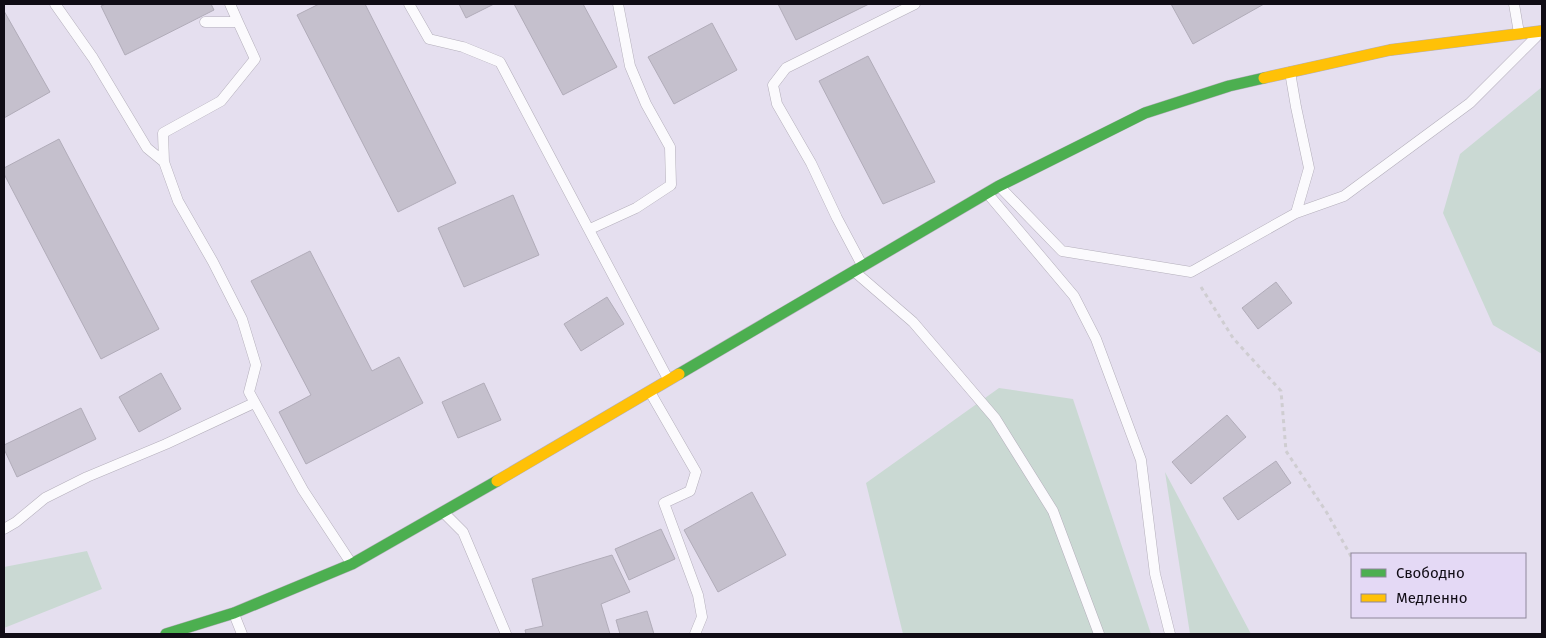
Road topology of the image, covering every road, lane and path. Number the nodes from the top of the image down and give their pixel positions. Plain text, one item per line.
1 (55, 4) edge
2 (230, 4) edge
3 (409, 4) edge
4 (618, 4) edge
5 (914, 4) edge
6 (1514, 4) edge
7 (205, 22) dead end
8 (238, 22) junction
9 (1542, 31) edge
10 (1519, 34) junction
11 (1290, 71) junction
12 (164, 162) junction
13 (999, 186) junction
14 (988, 194) junction
15 (1296, 213) junction
16 (590, 229) junction
17 (858, 268) junction
18 (1191, 272) junction
19 (669, 380) junction
20 (649, 391) junction
21 (254, 403) junction
22 (443, 513) junction
23 (4, 529) edge
24 (1351, 556) edge
25 (352, 564) junction
26 (234, 613) junction
27 (166, 634) edge
28 (242, 634) edge
29 (506, 634) edge
30 (695, 634) edge
31 (1099, 634) edge
32 (1170, 634) edge

1 - 12 lane
2 - 8 lane
3 - 16 lane
4 - 16 lane
5 - 17 lane
6 - 10 lane
7 - 8 lane
8 - 12 lane
9 - 10 street
9 - 15 lane
10 - 11 street
11 - 13 street
11 - 15 lane
12 - 21 lane
13 - 14 street
13 - 18 lane
14 - 17 street
14 - 32 lane
15 - 18 lane
16 - 19 lane
17 - 19 street
17 - 31 lane
18 - 24 path
19 - 20 street
20 - 22 street
20 - 30 lane
21 - 23 lane
21 - 25 lane
22 - 25 street
22 - 29 lane
25 - 26 street
26 - 27 street
26 - 28 lane

